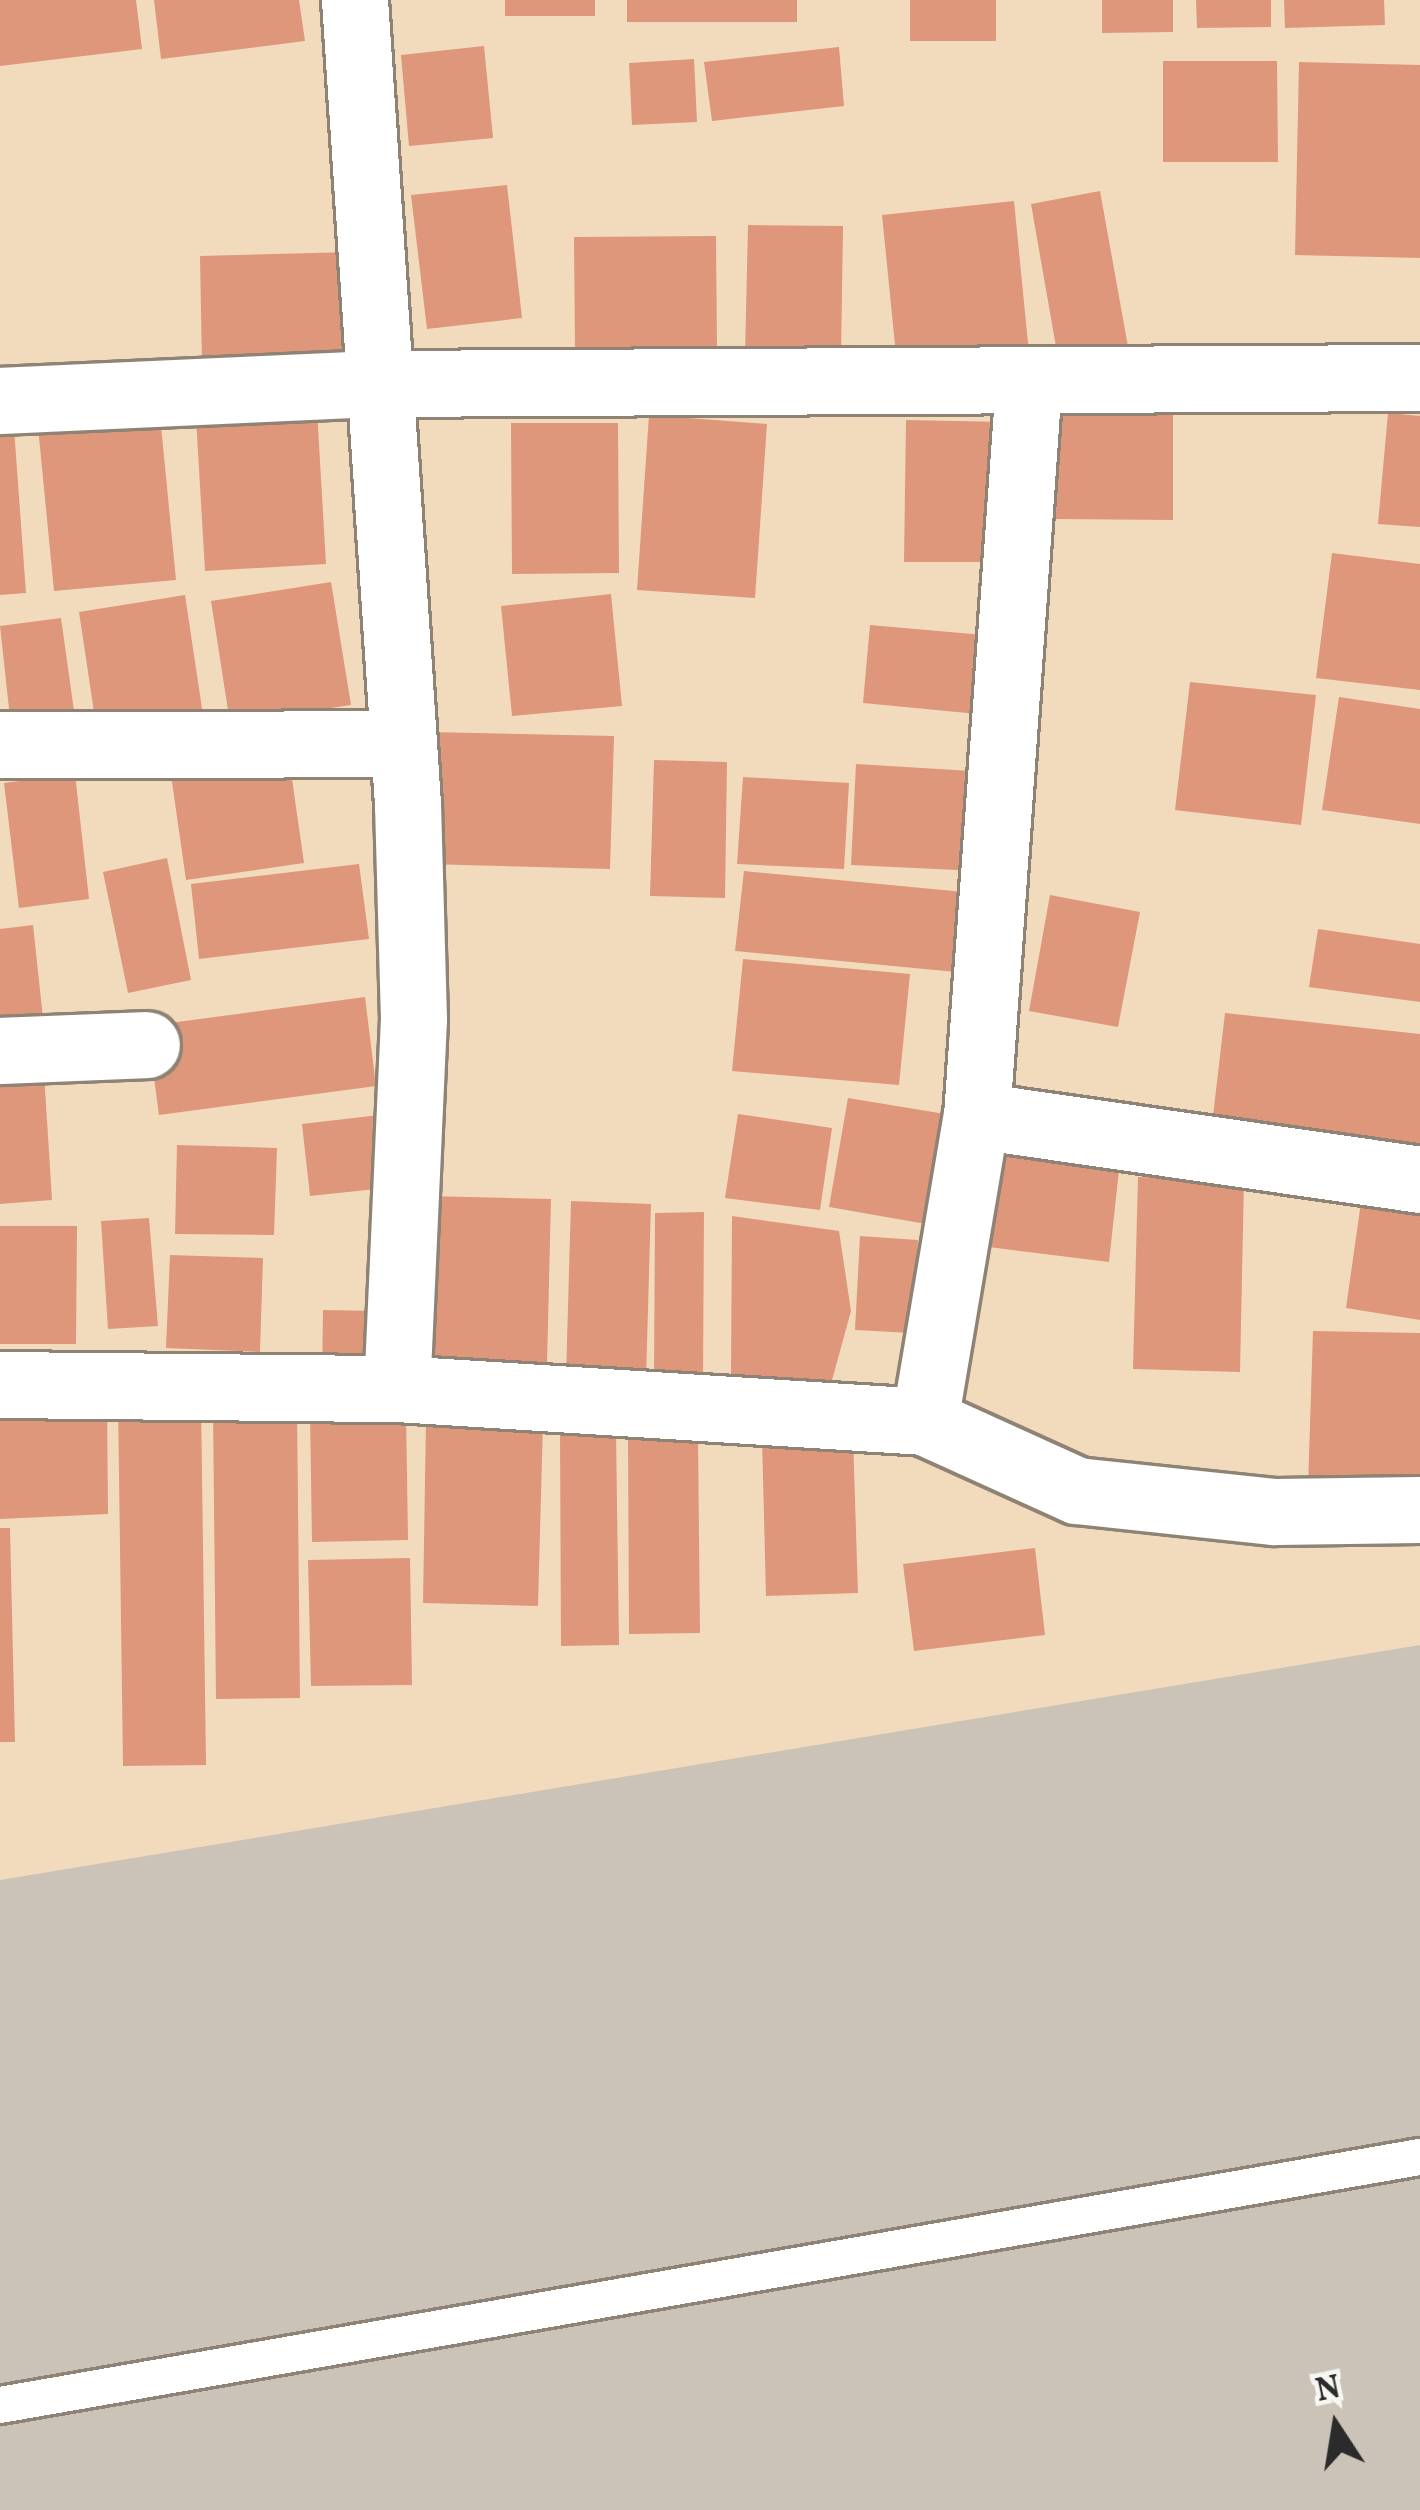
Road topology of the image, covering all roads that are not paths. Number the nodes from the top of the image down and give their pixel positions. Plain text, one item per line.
1 (355, 0) edge
2 (1420, 378) edge
3 (1029, 383) junction
4 (375, 384) junction
5 (0, 401) edge
6 (403, 744) junction
7 (0, 745) edge
8 (147, 1045) dead end
9 (0, 1051) edge
10 (977, 1116) junction
11 (1420, 1180) edge
12 (0, 1385) edge
13 (397, 1389) junction
14 (925, 1422) junction
15 (1420, 1510) edge
16 (1420, 2157) edge
17 (0, 2405) edge

1 - 4 street
2 - 3 street
3 - 4 street
3 - 10 street
4 - 5 street
4 - 6 street
6 - 7 street
6 - 13 street
8 - 9 street
10 - 11 street
10 - 14 street
12 - 13 street
13 - 14 street
14 - 15 street
16 - 17 lane

